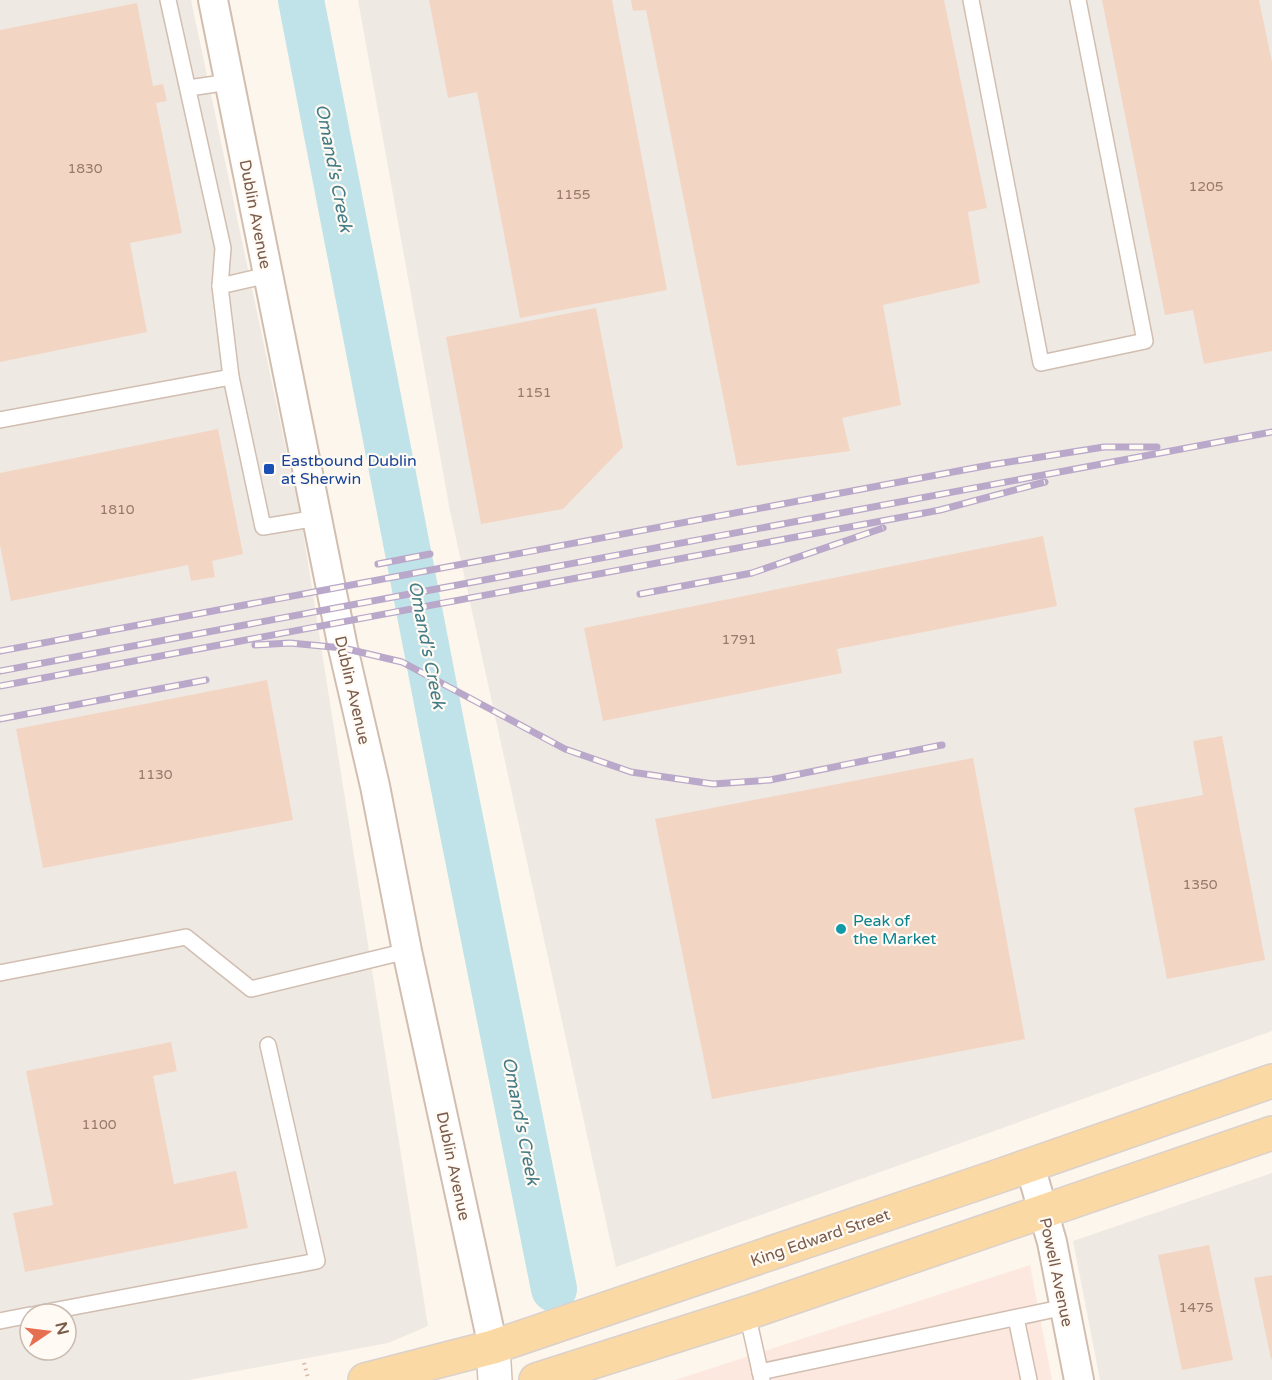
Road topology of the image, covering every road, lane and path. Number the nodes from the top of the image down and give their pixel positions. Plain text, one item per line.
1 (168, 0) edge
2 (213, 0) edge
3 (971, 0) edge
4 (1078, 0) edge
5 (229, 82) junction
6 (189, 88) junction
7 (268, 275) junction
8 (220, 286) junction
9 (231, 377) junction
10 (0, 420) edge
11 (317, 518) junction
12 (407, 951) junction
13 (0, 973) edge
14 (268, 1045) dead end
15 (1272, 1081) edge
16 (1272, 1133) edge
17 (1030, 1166) junction
18 (1044, 1211) junction
19 (770, 1254) junction
20 (784, 1300) junction
21 (78, 1306) edge
22 (1065, 1307) junction
23 (747, 1313) junction
24 (18, 1317) edge
25 (1016, 1318) junction
26 (0, 1321) edge
27 (493, 1347) junction
28 (304, 1363) dead end
29 (761, 1376) edge
30 (308, 1378) dead end
31 (365, 1380) edge
32 (495, 1380) edge
33 (536, 1380) edge
34 (1029, 1380) edge
35 (1079, 1380) edge

1 - 6 lane
2 - 5 street, Dublin Avenue
3 - 4 lane
5 - 6 lane
5 - 7 street, Dublin Avenue
6 - 8 lane
7 - 8 lane
7 - 11 street, Dublin Avenue
8 - 9 lane
9 - 10 lane
9 - 11 lane
11 - 12 street, Dublin Avenue
12 - 13 lane
12 - 27 street, Dublin Avenue
14 - 21 lane
15 - 17 main road, King Edward Street
16 - 18 main road
17 - 18 street, Powell Avenue
17 - 19 main road, King Edward Street
18 - 20 main road
18 - 22 street, Powell Avenue
19 - 20 main road
19 - 27 main road, King Edward Street
20 - 23 main road
22 - 25 lane
22 - 35 street, Powell Avenue
23 - 29 lane
23 - 33 main road
24 - 26 lane
25 - 29 lane
25 - 34 lane
27 - 31 main road, King Edward Street
27 - 32 main road, Dublin Avenue
28 - 30 path

